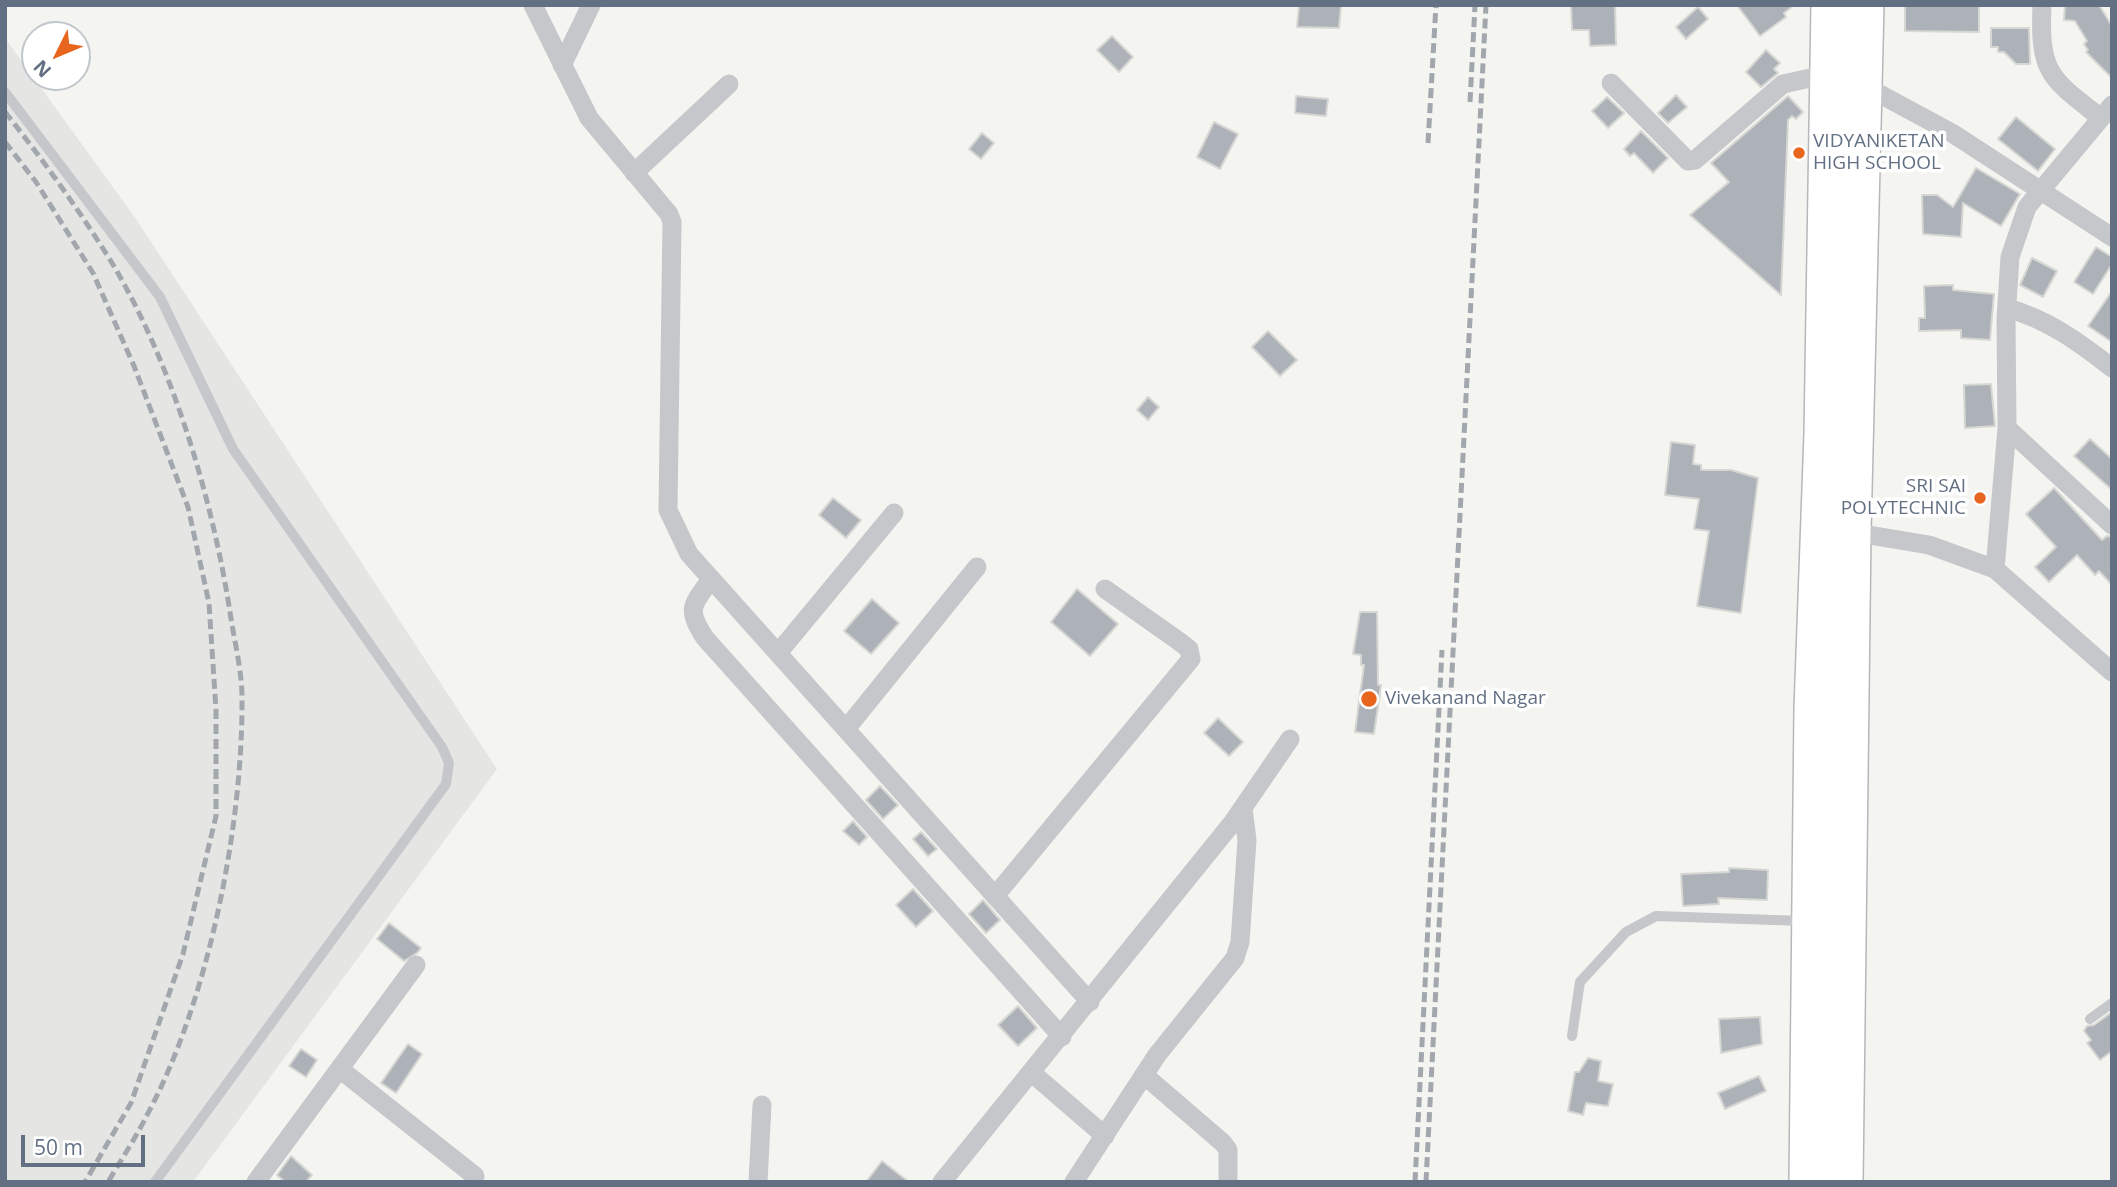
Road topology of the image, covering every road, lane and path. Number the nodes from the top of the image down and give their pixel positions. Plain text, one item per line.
1 (533, 5) edge
2 (591, 5) edge
3 (1830, 5) edge
4 (1865, 5) edge
5 (2042, 5) edge
6 (562, 65) junction
7 (1829, 74) junction
8 (1611, 83) dead end
9 (729, 84) dead end
10 (1863, 85) junction
11 (5, 92) edge
12 (2107, 111) edge
13 (634, 173) junction
14 (2040, 189) junction
15 (2112, 237) edge
16 (2007, 308) junction
17 (2112, 368) edge
18 (2007, 428) junction
19 (894, 513) dead end
20 (2112, 525) edge
21 (1835, 531) junction
22 (977, 567) dead end
23 (1995, 569) junction
24 (711, 579) junction
25 (1105, 589) dead end
26 (778, 653) junction
27 (2112, 671) edge
28 (846, 729) junction
29 (1290, 739) dead end
30 (1243, 808) junction
31 (995, 896) junction
32 (1811, 921) junction
33 (416, 965) dead end
34 (1090, 1002) junction
35 (2112, 1003) edge
36 (2090, 1019) dead end
37 (1572, 1035) dead end
38 (1062, 1037) junction
39 (341, 1070) junction
40 (1032, 1073) junction
41 (1144, 1075) junction
42 (762, 1105) dead end
43 (1105, 1136) junction
44 (475, 1176) dead end
45 (155, 1182) edge
46 (256, 1182) edge
47 (758, 1182) edge
48 (942, 1182) edge
49 (1074, 1182) edge
50 (1228, 1182) edge
51 (1808, 1182) edge
52 (1844, 1182) edge

1 - 6 street
2 - 6 street
3 - 7 highway
4 - 10 highway
5 - 12 street
6 - 13 street
7 - 8 street
7 - 21 highway
9 - 13 street
10 - 14 street
10 - 21 highway
11 - 45 lane
12 - 14 street
13 - 24 street
14 - 15 street
14 - 16 street
16 - 17 street
16 - 18 street
18 - 20 street
18 - 23 street
19 - 26 street
21 - 23 street
21 - 32 highway
21 - 52 highway
22 - 28 street
23 - 27 street
24 - 26 street
24 - 38 street
25 - 31 street
26 - 28 street
28 - 31 street
29 - 30 street
30 - 34 street
30 - 41 street
31 - 34 street
32 - 37 lane
32 - 51 highway
33 - 39 street
34 - 38 street
35 - 36 lane
38 - 40 street
39 - 44 street
39 - 46 street
40 - 43 street
40 - 48 street
41 - 43 street
41 - 50 street
42 - 47 street
43 - 49 street

